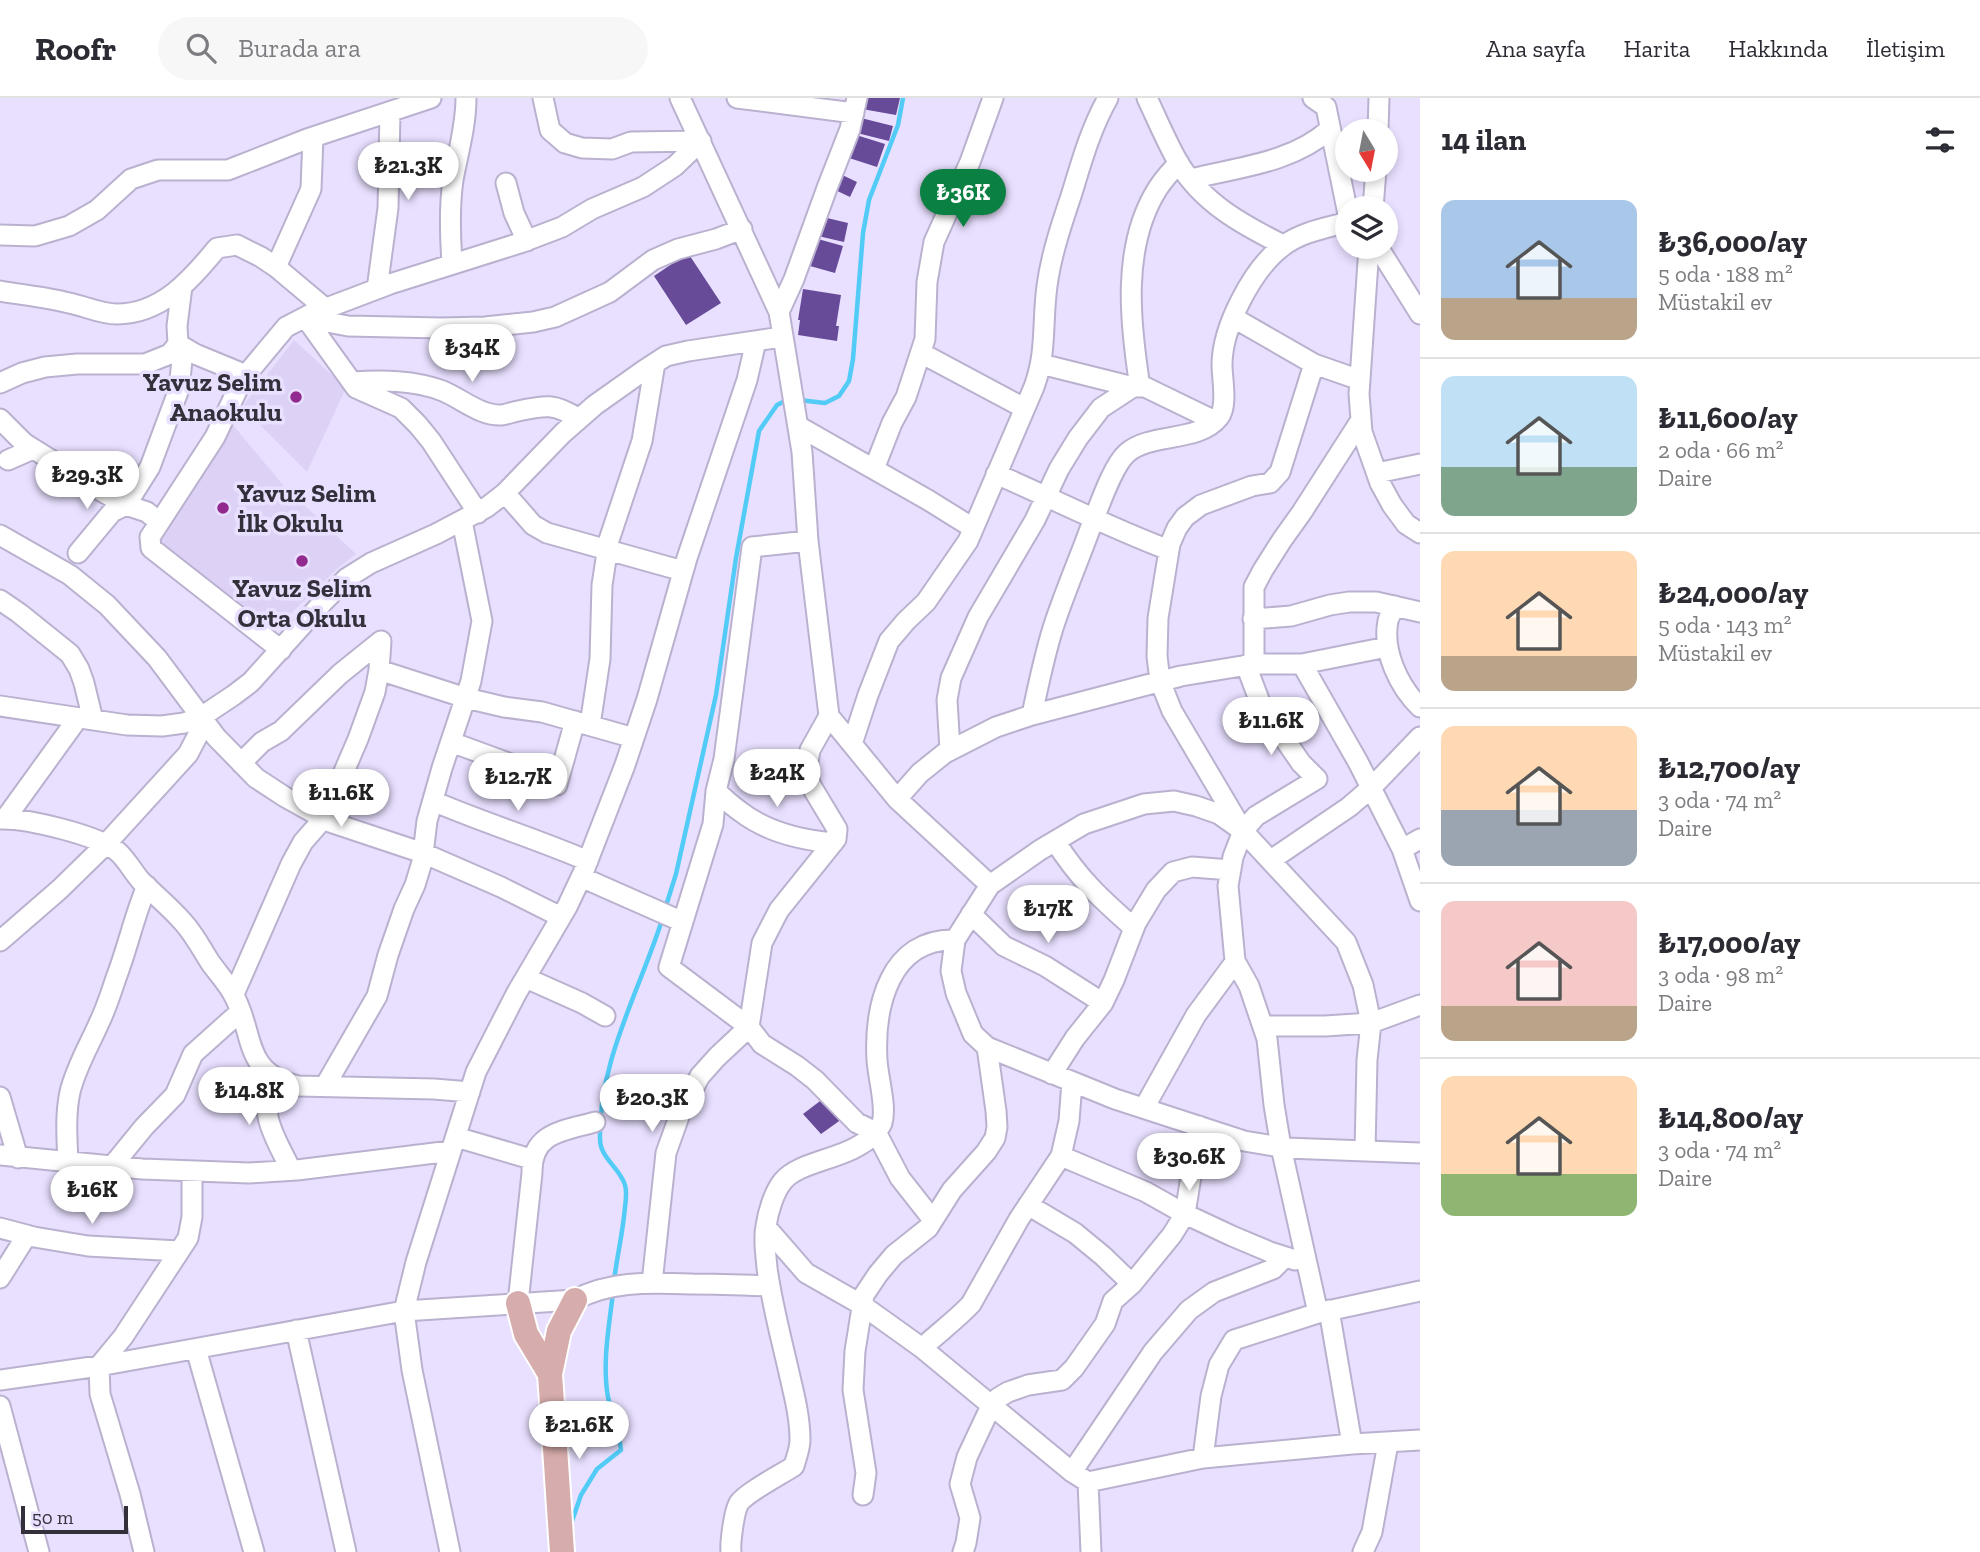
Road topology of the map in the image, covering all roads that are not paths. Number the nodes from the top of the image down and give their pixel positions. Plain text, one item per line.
1 (431, 98) edge
2 (466, 98) edge
3 (543, 98) edge
4 (681, 98) edge
5 (737, 98) edge
6 (993, 98) edge
7 (1108, 98) edge
8 (1147, 98) edge
9 (1312, 98) edge
10 (1380, 98) edge
11 (772, 100) edge
12 (855, 106) edge
13 (390, 112) junction
14 (1379, 119) edge
15 (1330, 129) junction
16 (313, 137) junction
17 (701, 141) junction
18 (1185, 171) junction
19 (506, 183) dead end
20 (1344, 196) edge
21 (1335, 226) edge
22 (742, 229) junction
23 (0, 235) edge
24 (527, 241) junction
25 (1283, 245) junction
26 (1368, 259) edge
27 (1386, 259) edge
28 (452, 263) junction
29 (276, 267) junction
30 (182, 286) junction
31 (377, 289) junction
32 (0, 291) edge
33 (326, 309) junction
34 (779, 312) junction
35 (1420, 314) edge
36 (305, 317) junction
37 (1234, 318) junction
38 (782, 337) junction
39 (756, 341) junction
40 (178, 344) junction
41 (921, 353) junction
42 (655, 363) junction
43 (1041, 364) junction
44 (1314, 364) junction
45 (246, 375) junction
46 (1360, 380) junction
47 (352, 382) junction
48 (0, 383) edge
49 (1136, 387) junction
50 (795, 408) junction
51 (1024, 408) junction
52 (0, 419) edge
53 (579, 419) junction
54 (1361, 420) junction
55 (1216, 421) junction
56 (33, 449) junction
57 (8, 460) dead end
58 (1420, 464) edge
59 (874, 469) junction
60 (1377, 473) junction
61 (996, 474) junction
62 (505, 493) junction
63 (1046, 496) junction
64 (126, 505) junction
65 (470, 517) junction
66 (1094, 518) junction
67 (159, 522) junction
68 (973, 528) junction
69 (1417, 529) edge
70 (0, 535) edge
71 (808, 541) junction
72 (608, 549) junction
73 (1169, 550) junction
74 (78, 553) dead end
75 (683, 571) junction
76 (0, 600) edge
77 (1395, 606) junction
78 (1420, 612) edge
79 (1254, 620) junction
80 (1387, 647) junction
81 (281, 650) junction
82 (1303, 664) junction
83 (1250, 665) junction
84 (379, 670) junction
85 (1160, 681) junction
86 (466, 698) junction
87 (0, 706) edge
88 (1420, 707) edge
89 (1032, 715) junction
90 (829, 716) junction
91 (201, 717) junction
92 (86, 719) junction
93 (583, 723) junction
94 (1420, 737) edge
95 (634, 738) junction
96 (451, 743) junction
97 (852, 744) junction
98 (950, 750) junction
99 (241, 764) junction
100 (1371, 789) junction
101 (716, 791) junction
102 (897, 799) junction
103 (433, 802) junction
104 (324, 818) junction
105 (2, 819) edge
106 (1243, 831) junction
107 (1420, 839) edge
108 (1055, 841) junction
109 (833, 843) junction
110 (106, 844) junction
111 (1402, 849) junction
112 (423, 853) junction
113 (1271, 860) junction
114 (585, 869) junction
115 (1231, 870) junction
116 (147, 886) junction
117 (990, 886) junction
118 (1420, 901) edge
119 (971, 914) junction
120 (670, 916) junction
121 (561, 917) junction
122 (1134, 928) junction
123 (956, 940) junction
124 (0, 941) edge
125 (1236, 962) junction
126 (526, 978) junction
127 (237, 1003) junction
128 (1103, 1003) junction
129 (1420, 1004) edge
130 (604, 1016) dead end
131 (1371, 1023) junction
132 (1264, 1026) junction
133 (749, 1027) junction
134 (986, 1047) junction
135 (1052, 1074) junction
136 (270, 1075) junction
137 (1072, 1082) junction
138 (325, 1086) junction
139 (470, 1093) junction
140 (0, 1097) edge
141 (1144, 1108) junction
142 (595, 1122) dead end
143 (1199, 1126) junction
144 (876, 1132) junction
145 (454, 1144) junction
146 (1281, 1147) junction
147 (1365, 1151) junction
148 (1420, 1153) edge
149 (9, 1156) edge
150 (1061, 1156) junction
151 (531, 1159) junction
152 (68, 1162) junction
153 (113, 1166) junction
154 (291, 1170) junction
155 (192, 1172) junction
156 (1028, 1205) junction
157 (1185, 1214) junction
158 (933, 1220) junction
159 (766, 1227) junction
160 (0, 1228) edge
161 (27, 1235) junction
162 (179, 1251) junction
163 (1285, 1257) junction
164 (1306, 1263) junction
165 (0, 1278) edge
166 (652, 1283) junction
167 (1132, 1284) junction
168 (769, 1286) junction
169 (1420, 1291) edge
170 (582, 1296) junction
171 (518, 1304) junction
172 (862, 1305) junction
173 (404, 1311) junction
174 (1323, 1312) junction
175 (296, 1330) junction
176 (922, 1348) junction
177 (197, 1349) junction
178 (99, 1366) junction
179 (550, 1374) junction
180 (0, 1380) edge
181 (0, 1406) edge
182 (991, 1406) junction
183 (1420, 1440) edge
184 (1388, 1443) junction
185 (1352, 1444) junction
186 (1203, 1458) junction
187 (1080, 1477) junction
188 (863, 1495) dead end
189 (38, 1552) edge
190 (144, 1552) edge
191 (254, 1552) edge
192 (346, 1552) edge
193 (450, 1552) edge
194 (562, 1552) edge
195 (731, 1552) edge
196 (962, 1552) edge
197 (1091, 1552) edge
198 (1363, 1552) edge

1 - 13 street
2 - 28 street
3 - 17 street
4 - 17 street
5 - 11 street
6 - 41 street
7 - 43 street
8 - 18 street
9 - 15 street
10 - 14 street
11 - 12 street
12 - 34 street
13 - 16 street
13 - 31 street
15 - 18 street
15 - 20 street
16 - 23 street
16 - 29 street
17 - 22 street
17 - 24 street
18 - 25 street
18 - 49 street
19 - 24 street
21 - 25 street
22 - 34 street
22 - 36 street
24 - 28 street
25 - 37 street
26 - 46 street
27 - 35 street
28 - 31 street
29 - 30 street
29 - 33 street
30 - 32 street
30 - 40 street
31 - 33 street
33 - 36 street
34 - 38 street
36 - 45 street
36 - 47 street
37 - 44 street
37 - 55 street
38 - 39 street
38 - 50 street
39 - 42 street
39 - 75 street
40 - 45 street
40 - 48 street
40 - 64 street
41 - 51 street
41 - 59 street
42 - 53 street
42 - 72 street
43 - 49 street
43 - 51 street
44 - 46 street
44 - 73 street
45 - 67 street
46 - 54 street
47 - 53 street
47 - 65 street
49 - 55 street
49 - 63 street
50 - 59 street
50 - 71 street
51 - 61 street
52 - 56 street
53 - 62 street
54 - 60 street
54 - 79 street
55 - 66 street
56 - 57 street
56 - 64 street
58 - 60 street
59 - 68 street
60 - 69 street
61 - 63 street
61 - 68 street
62 - 65 street
62 - 72 street
63 - 66 street
63 - 98 street
64 - 67 street
64 - 74 street
65 - 81 street
65 - 86 street
66 - 73 street
66 - 89 street
67 - 81 street
68 - 97 street
70 - 91 street
71 - 90 street
71 - 101 street
72 - 75 street
72 - 93 street
73 - 85 street
75 - 95 street
76 - 92 street
77 - 78 street
77 - 79 street
77 - 80 street
79 - 83 street
80 - 82 street
80 - 88 street
81 - 91 street
82 - 83 street
82 - 100 street
83 - 85 street
83 - 106 street
84 - 86 street
84 - 99 street
84 - 104 street
85 - 89 street
85 - 106 street
86 - 93 street
86 - 96 street
87 - 92 street
89 - 98 street
90 - 97 street
90 - 109 street
91 - 92 street
91 - 99 street
91 - 110 street
92 - 105 street
93 - 95 street
93 - 96 street
94 - 100 street
95 - 114 street
96 - 103 street
97 - 102 street
98 - 102 street
99 - 104 street
100 - 111 street
100 - 113 street
101 - 109 street
101 - 120 street
102 - 117 street
103 - 112 street
103 - 114 street
104 - 112 street
104 - 127 street
105 - 110 street
106 - 108 street
106 - 113 street
106 - 115 street
107 - 111 street
108 - 117 street
108 - 122 street
109 - 133 street
110 - 116 street
110 - 124 street
111 - 118 street
112 - 121 street
112 - 138 street
113 - 131 street
114 - 120 street
114 - 121 street
115 - 122 street
115 - 125 street
116 - 127 street
116 - 152 street
117 - 119 street
119 - 123 street
119 - 128 street
120 - 133 street
121 - 126 street
122 - 128 street
123 - 134 street
123 - 144 street
125 - 132 street
125 - 141 street
126 - 130 street
126 - 139 street
127 - 136 street
127 - 153 street
128 - 135 street
129 - 131 street
131 - 132 street
131 - 147 street
132 - 146 street
133 - 144 street
133 - 166 street
134 - 135 street
134 - 158 street
135 - 137 street
136 - 138 street
136 - 154 street
137 - 141 street
137 - 150 street
138 - 139 street
139 - 145 street
140 - 149 street
141 - 143 street
142 - 151 street
143 - 146 street
143 - 157 street
144 - 158 street
144 - 159 street
145 - 151 street
145 - 154 street
145 - 173 street
146 - 147 street
146 - 164 street
147 - 148 street
149 - 152 street
150 - 156 street
150 - 157 street
151 - 171 street
152 - 153 street
153 - 155 street
154 - 155 street
155 - 162 street
156 - 167 street
156 - 176 street
157 - 163 street
157 - 167 street
158 - 172 street
159 - 168 street
159 - 172 street
160 - 161 street
161 - 162 street
161 - 165 street
162 - 178 street
163 - 164 street
163 - 187 street
164 - 174 street
166 - 168 street
166 - 170 street
167 - 182 street
168 - 195 street
169 - 174 street
170 - 171 street
170 - 179 main road
171 - 173 street
171 - 179 main road
172 - 176 street
172 - 188 street
173 - 175 street
173 - 193 street
174 - 185 street
174 - 186 street
175 - 177 street
175 - 192 street
176 - 182 street
177 - 178 street
177 - 191 street
178 - 180 street
178 - 190 street
179 - 194 main road
181 - 189 street
182 - 187 street
182 - 196 street
183 - 184 street
184 - 185 street
184 - 198 street
185 - 186 street
186 - 187 street
187 - 197 street

